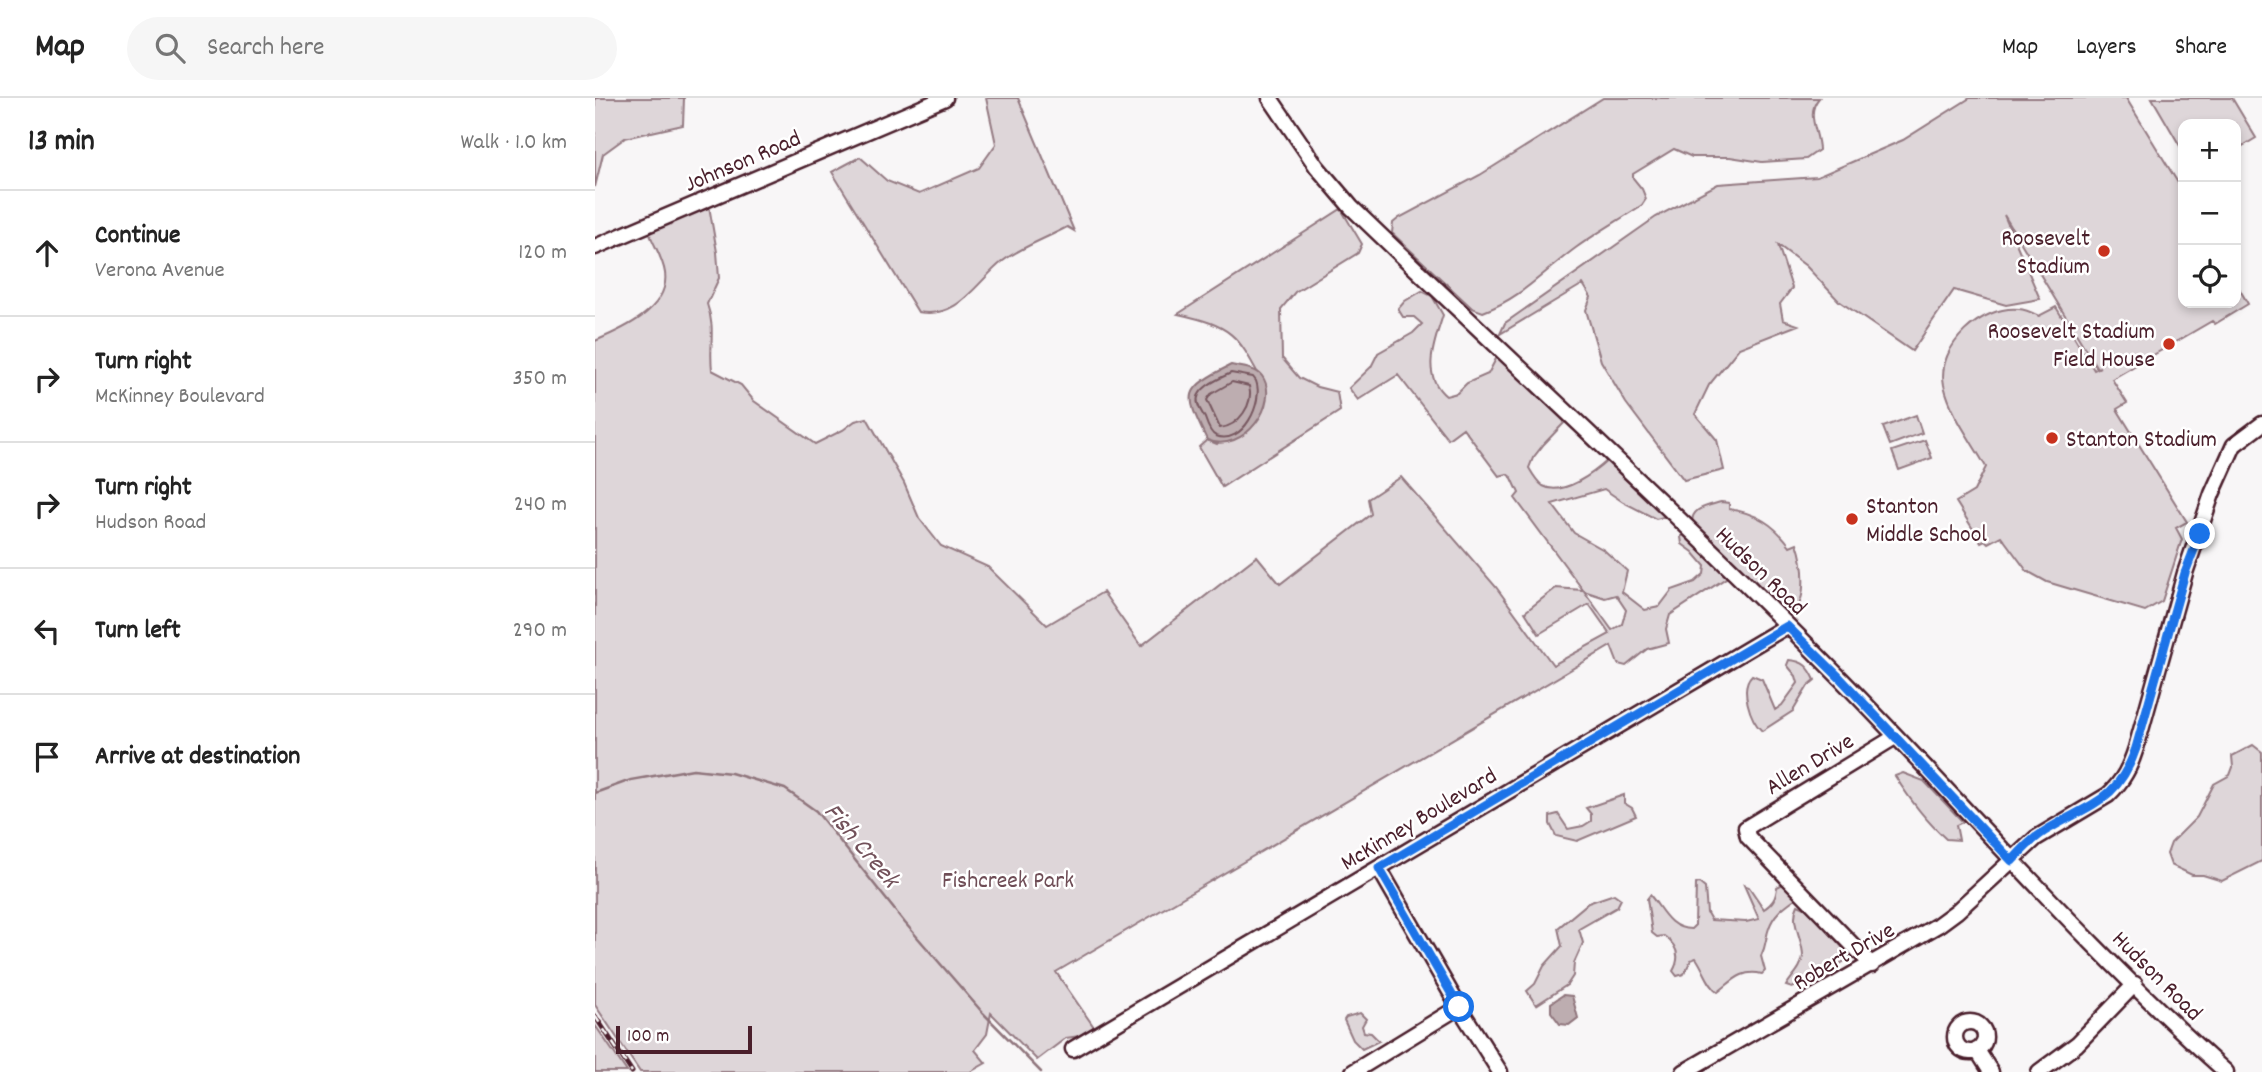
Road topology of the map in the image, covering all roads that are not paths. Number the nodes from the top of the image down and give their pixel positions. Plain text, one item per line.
1 (945, 98) edge
2 (1270, 98) edge
3 (595, 247) edge
4 (2262, 424) edge
5 (1787, 626) junction
6 (1895, 737) junction
7 (2012, 861) junction
8 (1379, 868) junction
9 (1872, 965) junction
10 (2135, 984) junction
11 (1459, 1007) junction
12 (1073, 1049) dead end
13 (1977, 1050) dead end
14 (1353, 1072) edge
15 (1500, 1072) edge
16 (1684, 1072) edge
17 (1991, 1072) edge
18 (2039, 1072) edge
19 (2226, 1072) edge

1 - 3 street, Johnson Road
2 - 5 street, Hudson Road
4 - 7 street, Robert Drive
5 - 6 street, Hudson Road
5 - 8 street, McKinney Boulevard
6 - 7 street, Hudson Road
6 - 9 street, Allen Drive
7 - 9 street, Robert Drive
7 - 10 street, Hudson Road
8 - 11 street
8 - 12 street, McKinney Boulevard
9 - 16 street, Robert Drive
10 - 18 street
10 - 19 street, Hudson Road
11 - 14 street
11 - 15 street
13 - 17 street

